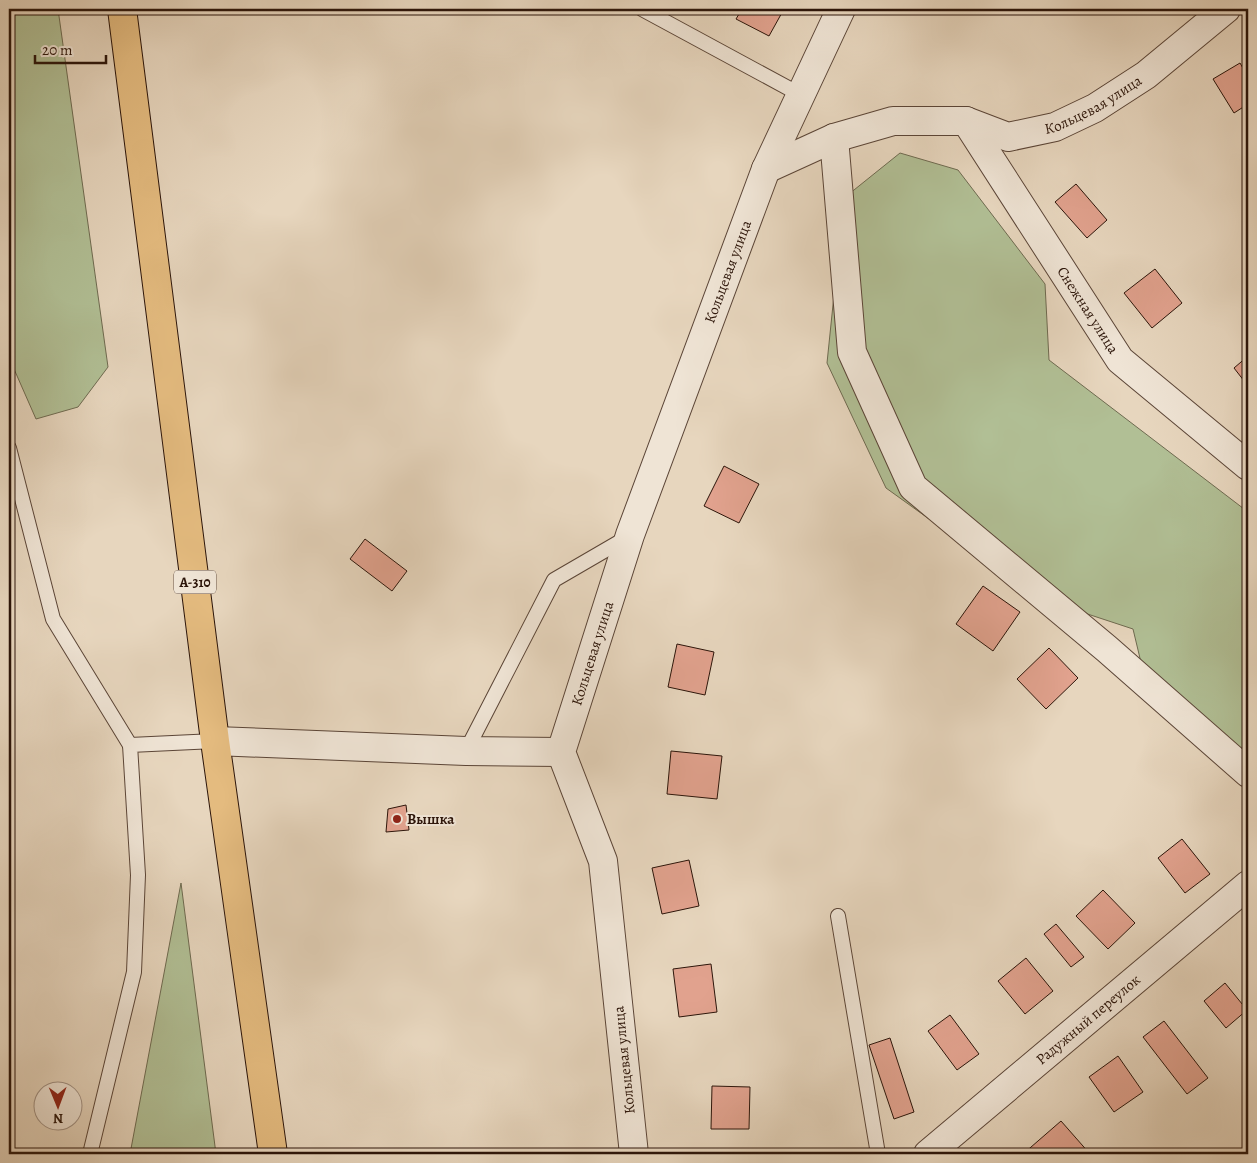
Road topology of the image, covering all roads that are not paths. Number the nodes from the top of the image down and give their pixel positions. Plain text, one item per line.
1 (122, 9) edge
2 (642, 9) edge
3 (841, 9) edge
4 (1226, 9) edge
5 (801, 95) junction
6 (966, 121) junction
7 (834, 138) junction
8 (766, 169) junction
9 (9, 448) edge
10 (1248, 466) edge
11 (630, 535) junction
12 (215, 741) junction
13 (130, 745) junction
14 (466, 751) junction
15 (561, 752) junction
16 (1248, 773) edge
17 (1248, 885) edge
18 (838, 916) dead end
19 (90, 1154) edge
20 (273, 1154) edge
21 (634, 1154) edge
22 (878, 1154) edge
23 (928, 1154) edge

1 - 12 highway, А-310
2 - 5 lane
3 - 5 street, Кольцевая улица
4 - 6 street, Кольцевая улица
5 - 8 street, Кольцевая улица
6 - 7 street, Кольцевая улица
6 - 10 street, Снежная улица
7 - 8 street, Кольцевая улица
7 - 16 street
8 - 11 street, Кольцевая улица
9 - 13 lane
11 - 14 lane
11 - 15 street, Кольцевая улица
12 - 13 lane
12 - 14 street
12 - 20 highway, А-310
13 - 19 lane
14 - 15 street
15 - 21 street, Кольцевая улица
17 - 23 street, Радужный переулок
18 - 22 lane

